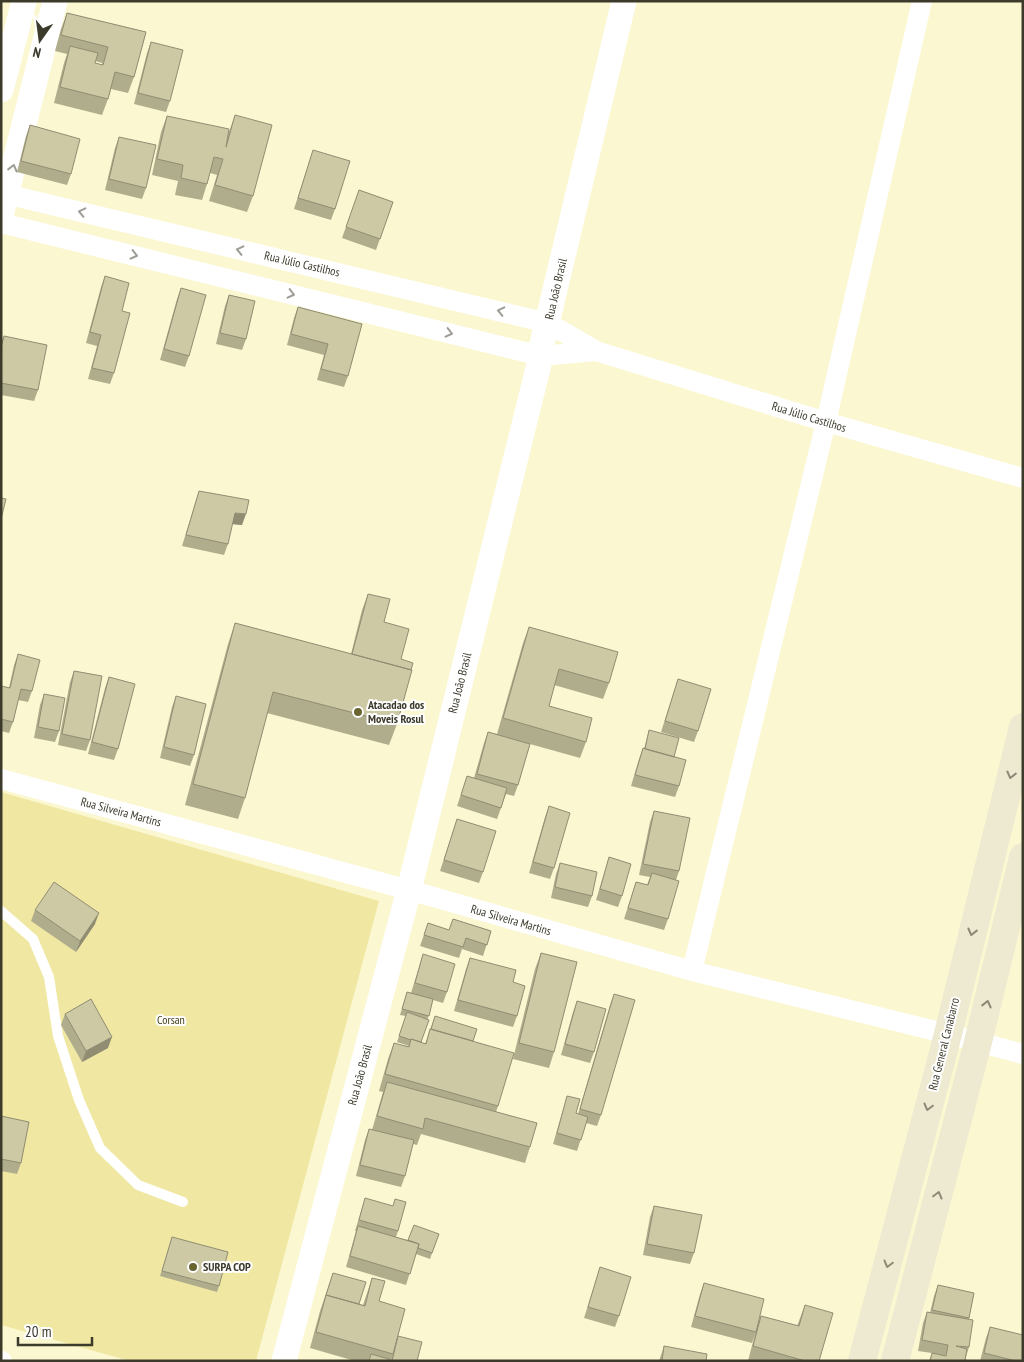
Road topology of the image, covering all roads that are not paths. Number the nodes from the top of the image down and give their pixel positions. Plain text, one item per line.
1 (24, 1) edge
2 (55, 1) edge
3 (624, 1) edge
4 (922, 1) edge
5 (1, 90) edge
6 (3, 201) edge
7 (1, 223) edge
8 (548, 322) junction
9 (596, 351) junction
10 (541, 356) junction
11 (826, 422) junction
12 (1023, 478) edge
13 (1023, 727) edge
14 (1, 779) edge
15 (992, 851) junction
16 (1023, 856) edge
17 (409, 890) junction
18 (1, 911) edge
19 (692, 971) junction
20 (948, 1034) junction
21 (978, 1042) junction
22 (1023, 1054) edge
23 (183, 1202) dead end
24 (898, 1223) junction
25 (928, 1232) junction
26 (284, 1361) edge
27 (862, 1361) edge
28 (895, 1361) edge

1 - 5 street
6 -> 2 street
3 - 8 street, Rua João Brasil
4 - 11 street
8 -> 6 street, Rua Júlio Castilhos
7 -> 10 street, Rua Júlio Castilhos
8 - 9 street, Rua Júlio Castilhos
8 - 10 street, Rua João Brasil
9 - 10 street, Rua Júlio Castilhos
9 - 11 street, Rua Júlio Castilhos
10 - 17 street, Rua João Brasil
11 - 12 street, Rua Júlio Castilhos
11 - 19 street
13 -> 15 main road, Rua General Canabarro
14 - 17 street, Rua Silveira Martins
15 - 16 main road
15 -> 20 main road, Rua General Canabarro
21 -> 16 main road
17 - 19 street, Rua Silveira Martins
17 - 26 street, Rua João Brasil
18 - 23 lane
19 - 20 street, Rua Silveira Martins
20 - 21 street, Rua Silveira Martins
20 -> 24 main road, Rua General Canabarro
21 - 22 street, Rua Silveira Martins
25 -> 21 main road
24 - 25 main road
24 -> 27 main road, Rua General Canabarro
25 - 28 main road

